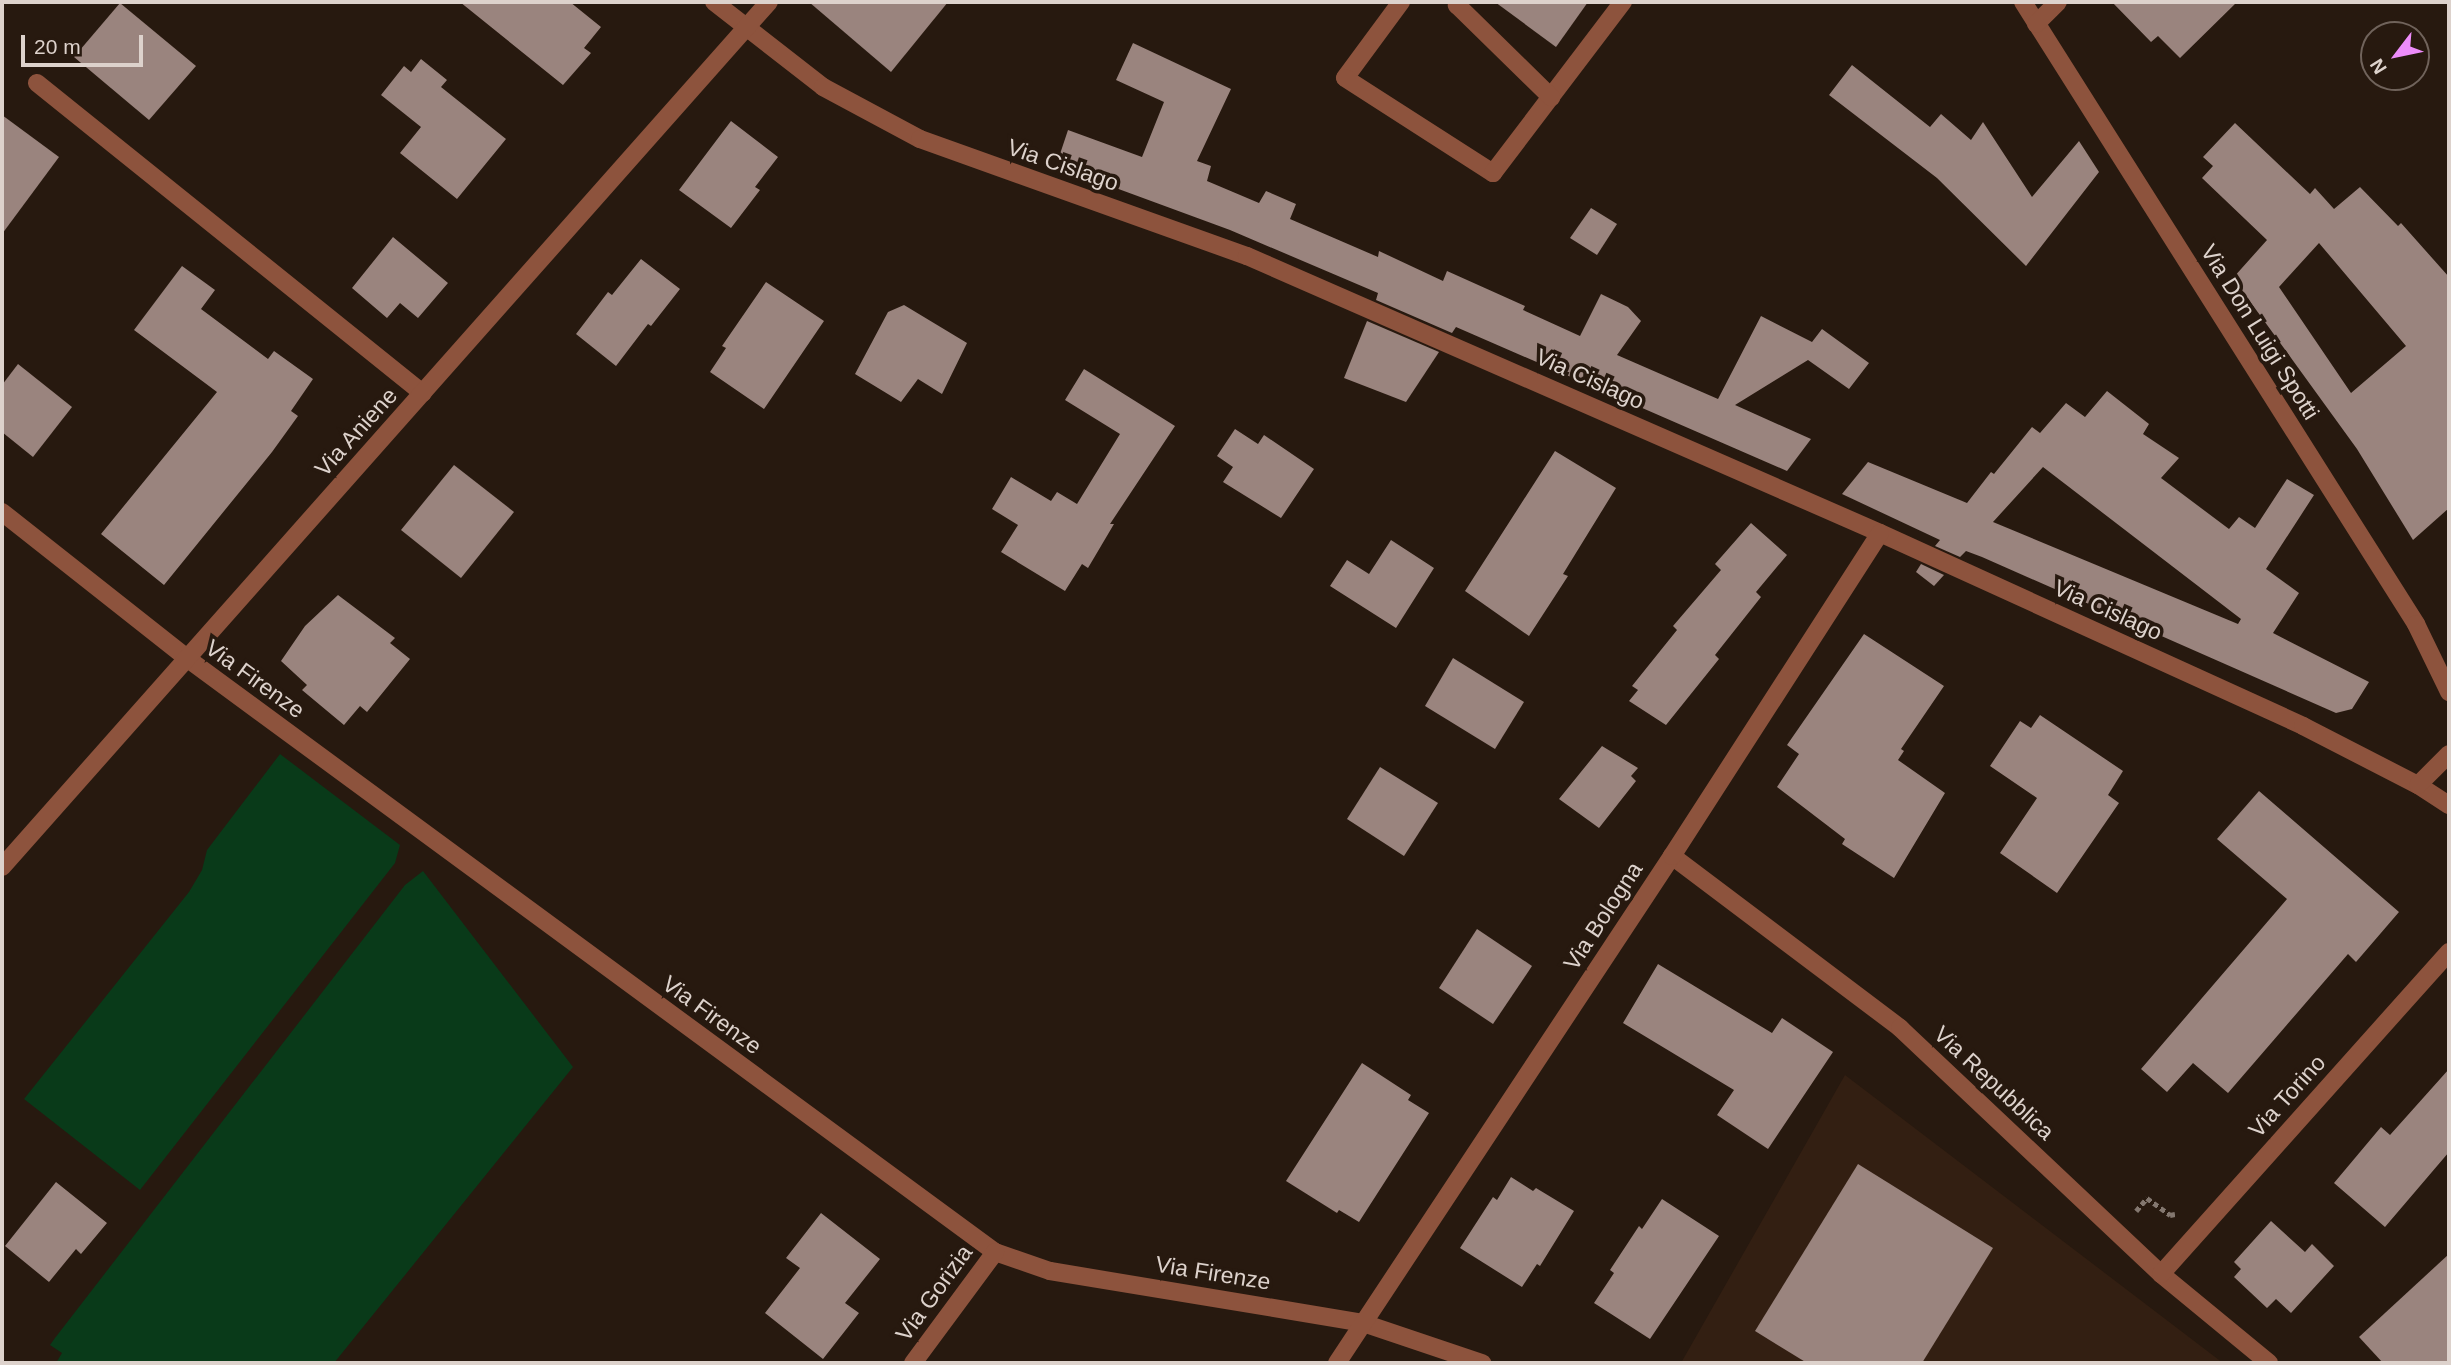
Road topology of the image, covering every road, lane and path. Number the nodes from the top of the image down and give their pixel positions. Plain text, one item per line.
1 (714, 2) edge
2 (769, 2) edge
3 (1401, 2) edge
4 (1459, 2) edge
5 (1623, 2) edge
6 (2023, 2) edge
7 (2058, 2) edge
8 (2036, 24) junction
9 (746, 29) junction
10 (37, 83) dead end
11 (1551, 97) junction
12 (423, 393) junction
13 (2, 512) edge
14 (1880, 533) junction
15 (188, 659) junction
16 (2449, 692) edge
17 (2449, 754) edge
18 (2418, 785) junction
19 (2449, 805) edge
20 (1672, 856) junction
21 (2, 867) edge
22 (2449, 952) edge
23 (995, 1252) junction
24 (2161, 1274) junction
25 (1363, 1323) junction
26 (913, 1363) edge
27 (1337, 1363) edge
28 (1482, 1363) edge
29 (2269, 1363) edge

1 - 9 street, Via Cislago
2 - 9 street, Via Aniene
3 - 11 street
4 - 11 street
5 - 11 street
6 - 8 street, Via Don Luigi Spotti
7 - 8 street
8 - 16 street, Via Don Luigi Spotti
9 - 12 street, Via Aniene
9 - 14 street, Via Cislago
10 - 12 street
12 - 15 street, Via Aniene
13 - 15 street, Via Firenze
14 - 18 street, Via Cislago
14 - 20 street, Via Bologna
15 - 21 street, Via Aniene
15 - 23 street, Via Firenze
17 - 18 street
18 - 19 street, Via Cislago
20 - 24 street, Via Repubblica
20 - 25 street, Via Bologna
22 - 24 street, Via Torino
23 - 25 street, Via Firenze
23 - 26 street, Via Gorizia
24 - 29 street, Via Repubblica
25 - 27 street, Via Bologna
25 - 28 street, Via Firenze

